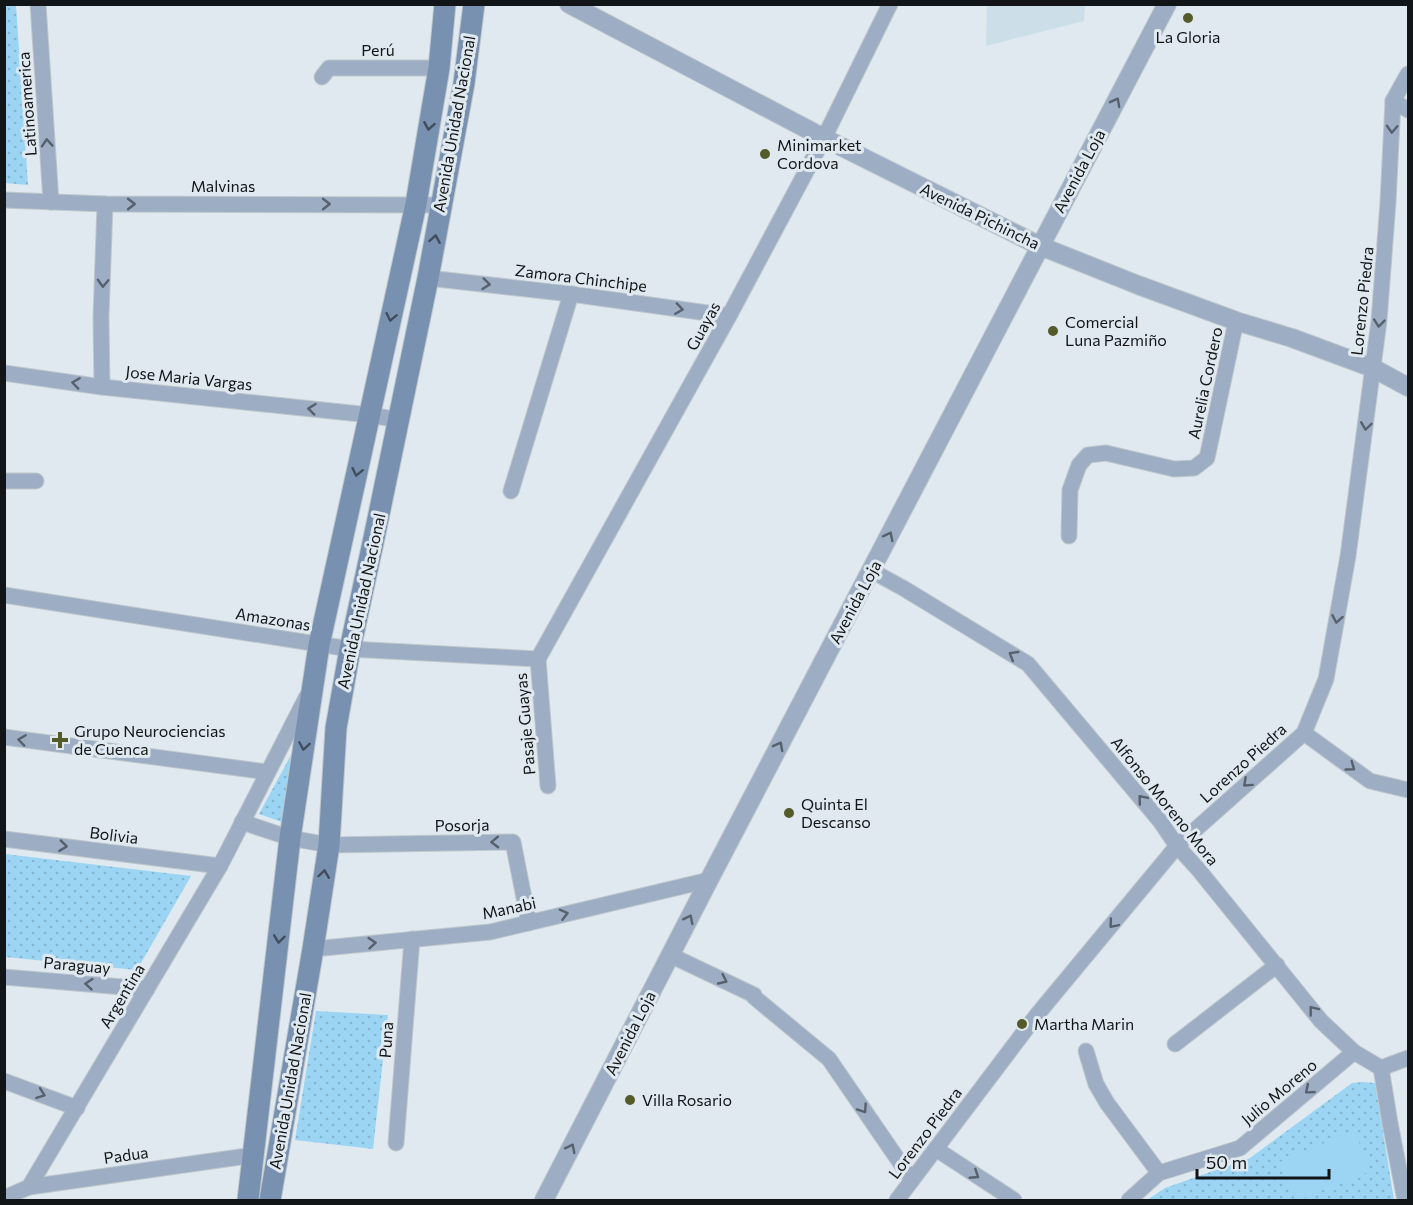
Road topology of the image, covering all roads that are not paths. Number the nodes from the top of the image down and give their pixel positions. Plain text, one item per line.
1 (38, 4) edge
2 (445, 4) edge
3 (474, 4) edge
4 (569, 4) edge
5 (890, 4) edge
6 (1167, 4) edge
7 (439, 68) junction
8 (1408, 74) edge
9 (322, 77) dead end
10 (1393, 101) junction
11 (1408, 110) edge
12 (824, 138) junction
13 (4, 200) edge
14 (51, 201) junction
15 (105, 204) junction
16 (416, 204) junction
17 (441, 205) junction
18 (1040, 246) junction
19 (428, 278) junction
20 (571, 294) junction
21 (729, 316) junction
22 (1236, 321) junction
23 (1373, 368) junction
24 (4, 373) edge
25 (102, 387) junction
26 (1408, 387) edge
27 (370, 415) junction
28 (399, 420) junction
29 (4, 481) edge
30 (36, 481) dead end
31 (511, 491) dead end
32 (1069, 536) dead end
33 (872, 571) junction
34 (4, 595) edge
35 (319, 645) junction
36 (350, 649) junction
37 (538, 659) junction
38 (313, 685) junction
39 (1304, 733) junction
40 (4, 737) edge
41 (267, 772) junction
42 (548, 786) dead end
43 (1408, 790) edge
44 (242, 822) junction
45 (290, 838) junction
46 (4, 839) edge
47 (329, 845) junction
48 (1177, 846) junction
49 (220, 866) junction
50 (709, 880) junction
51 (529, 923) junction
52 (412, 939) junction
53 (313, 949) junction
54 (670, 955) junction
55 (1277, 965) junction
56 (4, 977) edge
57 (147, 989) junction
58 (1175, 1044) dead end
59 (1086, 1051) dead end
60 (1354, 1052) junction
61 (1408, 1058) edge
62 (1381, 1068) junction
63 (4, 1081) edge
64 (77, 1108) junction
65 (396, 1143) dead end
66 (936, 1149) junction
67 (254, 1155) junction
68 (1159, 1173) junction
69 (912, 1180) junction
70 (29, 1187) junction
71 (4, 1198) edge
72 (248, 1200) edge
73 (270, 1200) edge
74 (544, 1200) edge
75 (897, 1200) edge
76 (1014, 1200) edge
77 (1130, 1200) edge
78 (1405, 1200) edge

14 -> 1 street, Latinoamerica
2 - 7 main road, Avenida Unidad Nacional
3 - 17 main road, Avenida Unidad Nacional
4 - 12 street, Avenida Pichincha
5 - 12 street, Guayas
18 -> 6 street, Avenida Loja
7 - 9 street, Perú
7 -> 16 main road, Avenida Unidad Nacional
8 - 10 street, Lorenzo Piedra
10 - 11 street
10 -> 23 street, Lorenzo Piedra
12 - 18 street, Avenida Pichincha
12 - 21 street, Guayas
13 - 14 street, Malvinas
14 - 15 street, Malvinas
15 -> 16 street, Malvinas
15 -> 25 street
16 - 17 street, Malvinas
16 -> 27 main road, Avenida Unidad Nacional
19 -> 17 main road, Avenida Unidad Nacional
18 - 22 street, Avenida Pichincha
33 -> 18 street, Avenida Loja
19 -> 20 street, Zamora Chinchipe
19 - 28 main road, Avenida Unidad Nacional
20 -> 21 street, Zamora Chinchipe
20 - 31 street
21 - 37 street, Guayas
22 - 23 street, Avenida Pichincha
22 - 32 street, Aurelia Cordero
23 - 26 street, Avenida Pichincha
23 -> 39 street, Lorenzo Piedra
25 -> 24 street, Jose Maria Vargas
27 -> 25 street, Jose Maria Vargas
27 - 28 street
27 -> 35 main road, Avenida Unidad Nacional
28 - 36 main road, Avenida Unidad Nacional
29 - 30 street
48 -> 33 street, Alfonso Moreno Mora
50 -> 33 street, Avenida Loja
34 - 35 street, Amazonas
35 - 36 street, Amazonas
35 - 38 main road, Avenida Unidad Nacional
36 - 37 street, Amazonas
36 - 47 main road, Avenida Unidad Nacional
37 - 42 street, Pasaje Guayas
38 - 41 street, Argentina
38 -> 45 main road, Avenida Unidad Nacional
39 -> 43 street
39 -> 48 street, Lorenzo Piedra
41 -> 40 street
41 - 44 street, Argentina
44 - 45 street
44 - 49 street, Argentina
45 - 47 street
45 -> 67 main road, Avenida Unidad Nacional
46 -> 49 street, Bolivia
51 -> 47 street, Posorja
53 -> 47 main road, Avenida Unidad Nacional
48 - 55 street, Alfonso Moreno Mora
48 -> 66 street, Lorenzo Piedra
49 - 57 street, Argentina
51 -> 50 street, Manabi
54 -> 50 street, Avenida Loja
51 - 52 street, Manabi
53 -> 52 street, Manabi
52 - 65 street, Puna
53 - 73 main road, Avenida Unidad Nacional
54 -> 69 street
74 -> 54 street, Avenida Loja
55 - 58 street
60 -> 55 street, Alfonso Moreno Mora
57 -> 56 street, Paraguay
57 - 64 street, Argentina
59 - 68 street
60 - 62 street, Alfonso Moreno Mora
60 -> 68 street, Julio Moreno
61 - 62 street
62 - 78 street
63 -> 64 street
64 - 70 street, Argentina
66 - 69 street, Lorenzo Piedra
66 -> 76 street
67 - 70 street, Padua
67 - 72 main road, Avenida Unidad Nacional
68 - 77 street, Julio Moreno
69 - 75 street, Lorenzo Piedra
70 - 71 street, Padua

